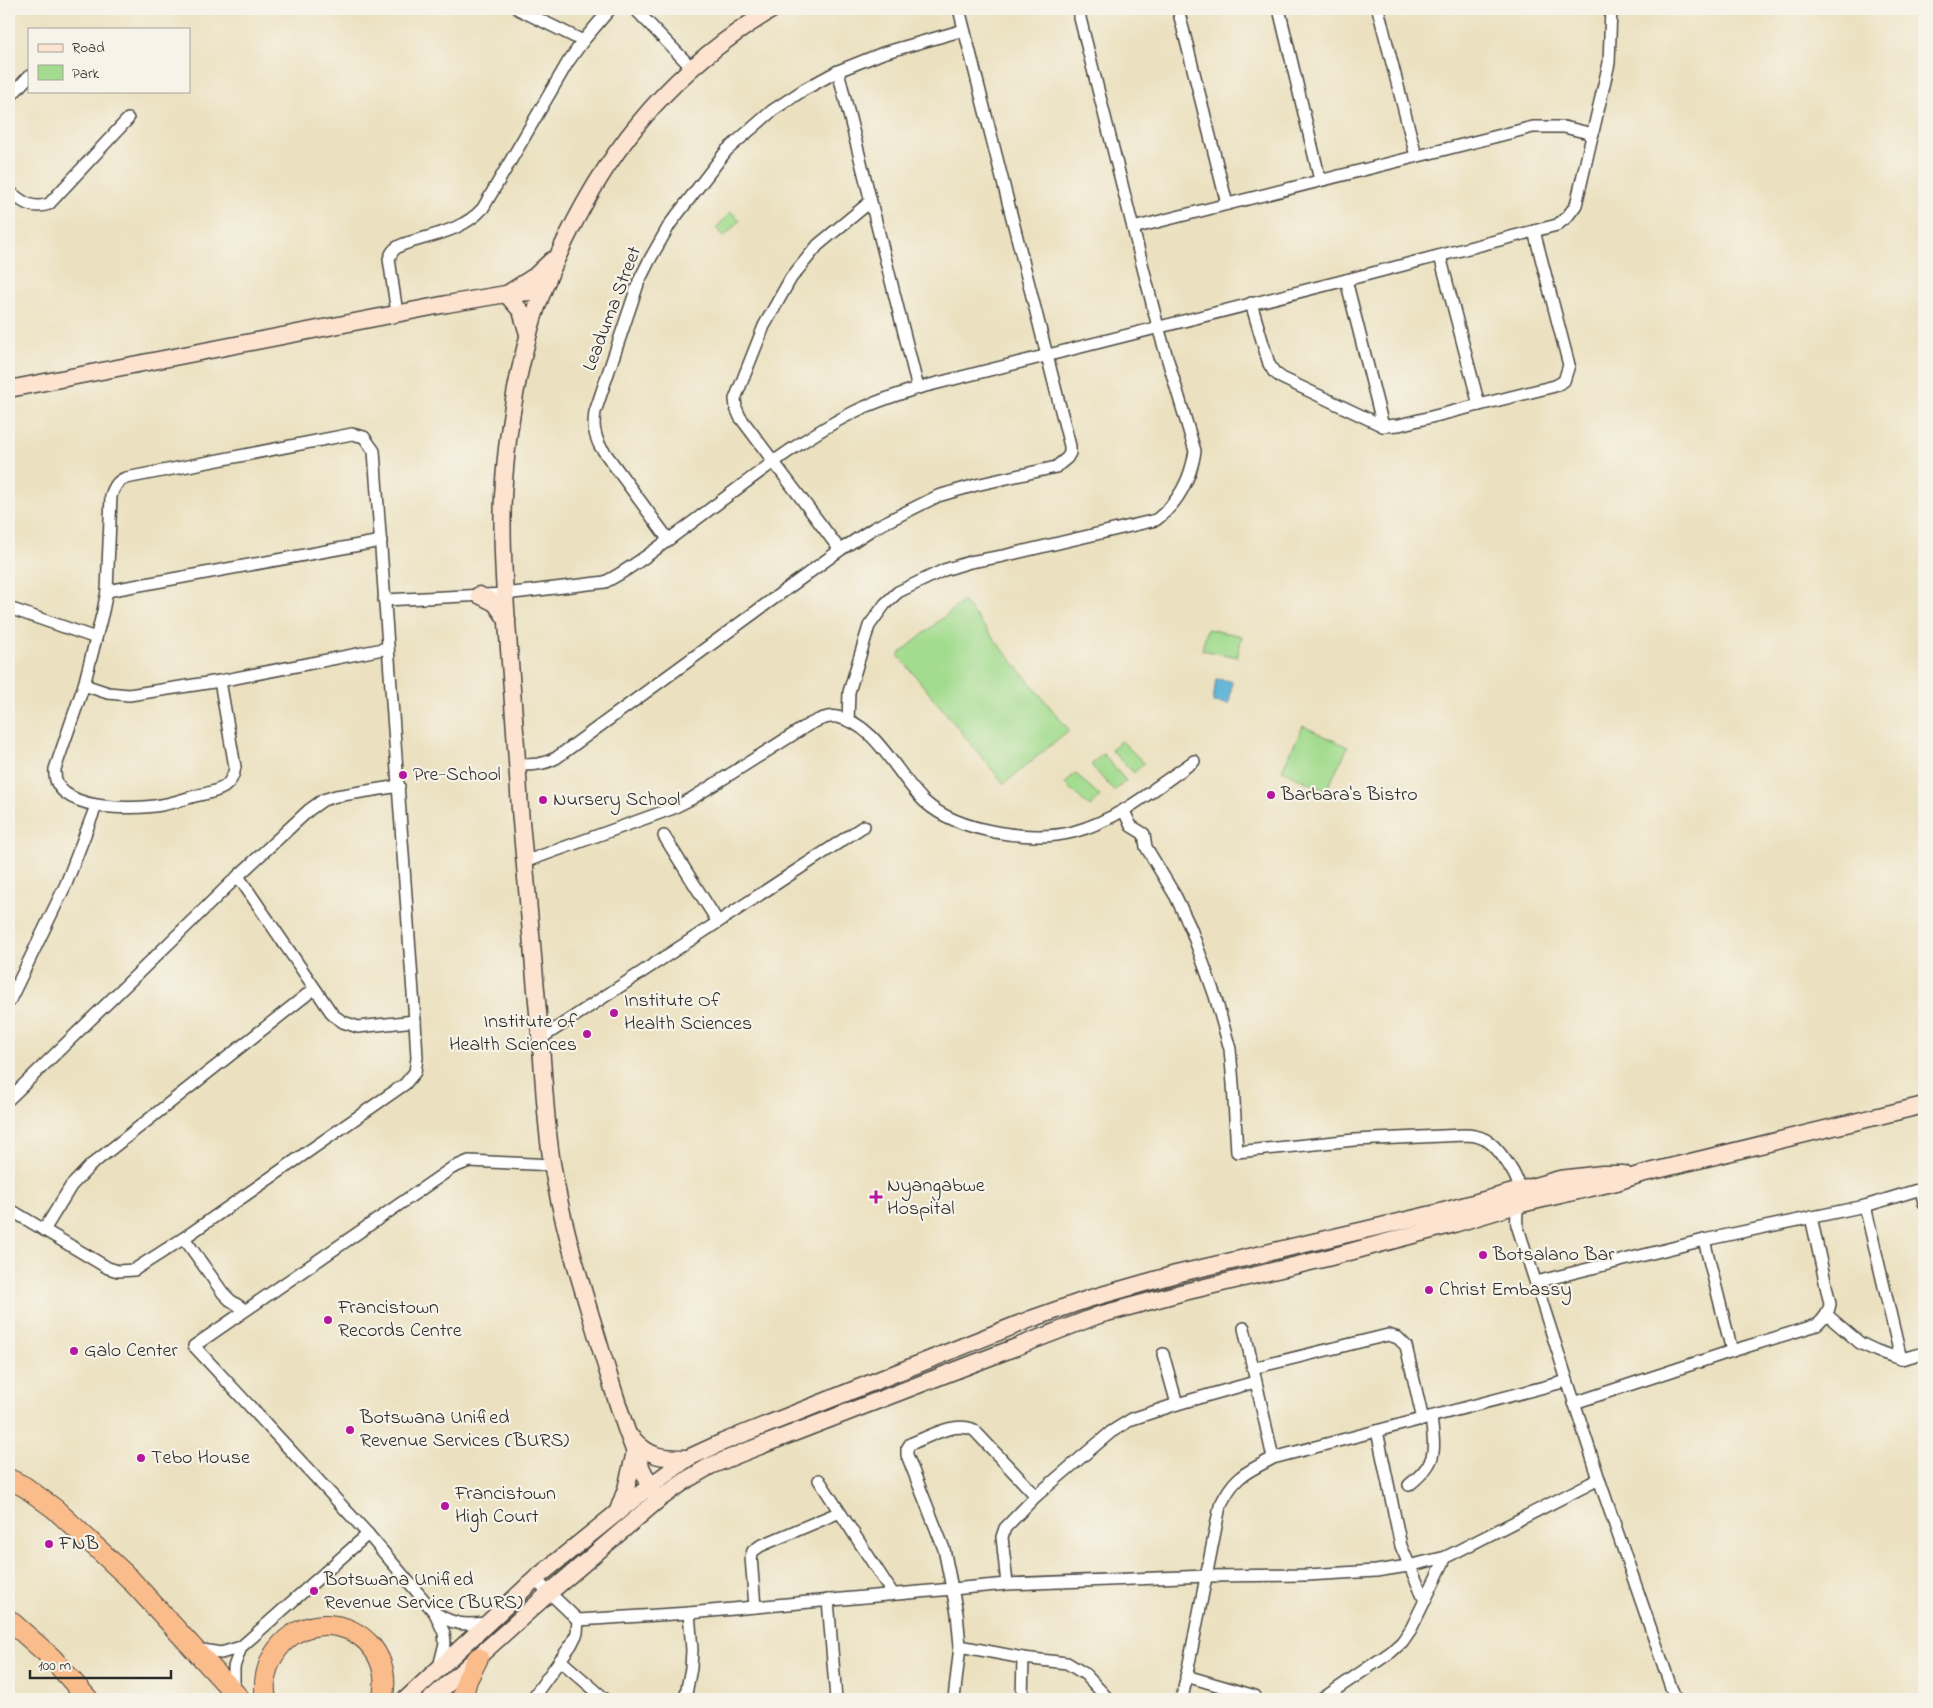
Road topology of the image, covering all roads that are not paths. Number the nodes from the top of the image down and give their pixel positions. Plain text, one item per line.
1 (518, 9) edge
2 (610, 9) edge
3 (635, 9) edge
4 (773, 9) edge
5 (958, 9) edge
6 (1080, 9) edge
7 (1178, 9) edge
8 (1279, 9) edge
9 (1378, 9) edge
10 (1611, 9) edge
11 (964, 30) junction
12 (583, 41) junction
13 (692, 68) junction
14 (838, 71) junction
15 (28, 77) edge
16 (9, 98) edge
17 (128, 119) dead end
18 (1593, 134) junction
19 (1416, 156) junction
20 (1320, 180) junction
21 (9, 191) edge
22 (870, 202) junction
23 (1227, 204) junction
24 (1133, 228) junction
25 (1534, 231) junction
26 (560, 252) junction
27 (1440, 256) junction
28 (1346, 280) junction
29 (543, 291) junction
30 (506, 294) junction
31 (1251, 303) junction
32 (397, 313) junction
33 (1158, 327) junction
34 (528, 334) junction
35 (1047, 354) junction
36 (33, 386) junction
37 (918, 388) junction
38 (9, 389) edge
39 (9, 398) edge
40 (1479, 405) junction
41 (1383, 426) junction
42 (775, 462) junction
43 (668, 539) junction
44 (381, 541) junction
45 (840, 550) junction
46 (107, 590) junction
47 (505, 594) junction
48 (479, 595) junction
49 (384, 600) junction
50 (9, 608) edge
51 (507, 620) junction
52 (96, 638) junction
53 (388, 648) junction
54 (220, 681) junction
55 (84, 685) junction
56 (848, 721) junction
57 (517, 765) junction
58 (398, 786) junction
59 (1154, 789) dead end
60 (96, 806) junction
61 (1124, 811) junction
62 (864, 826) dead end
63 (664, 836) dead end
64 (524, 862) junction
65 (238, 876) junction
66 (718, 922) junction
67 (314, 989) junction
68 (9, 1002) edge
69 (415, 1021) junction
70 (540, 1039) junction
71 (9, 1098) edge
72 (1924, 1105) edge
73 (552, 1165) junction
74 (1922, 1188) edge
75 (1518, 1198) junction
76 (1924, 1203) edge
77 (1865, 1206) junction
78 (9, 1209) edge
79 (1811, 1217) junction
80 (44, 1230) junction
81 (184, 1238) junction
82 (1704, 1240) junction
83 (1536, 1282) junction
84 (245, 1310) junction
85 (1827, 1315) junction
86 (1244, 1328) dead end
87 (1732, 1351) junction
88 (1924, 1353) edge
89 (1163, 1354) dead end
90 (1901, 1359) junction
91 (1253, 1368) junction
92 (1256, 1382) junction
93 (1567, 1382) junction
94 (1574, 1403) junction
95 (1177, 1404) junction
96 (1427, 1418) junction
97 (1377, 1431) junction
98 (628, 1435) junction
99 (635, 1452) junction
100 (688, 1458) junction
101 (1274, 1458) junction
102 (9, 1478) edge
103 (1599, 1479) junction
104 (819, 1480) dead end
105 (1409, 1486) dead end
106 (654, 1493) junction
107 (1036, 1496) junction
108 (840, 1512) junction
109 (616, 1516) junction
110 (368, 1534) junction
111 (1446, 1557) junction
112 (1408, 1566) junction
113 (1207, 1576) junction
114 (535, 1579) junction
115 (1007, 1584) junction
116 (952, 1590) junction
117 (549, 1593) junction
118 (893, 1594) junction
119 (828, 1600) junction
120 (1425, 1601) junction
121 (755, 1607) junction
122 (689, 1612) junction
123 (435, 1613) junction
124 (9, 1620) edge
125 (578, 1620) junction
126 (486, 1623) junction
127 (960, 1646) junction
128 (242, 1647) junction
129 (194, 1649) junction
130 (478, 1658) junction
131 (1023, 1658) junction
132 (560, 1660) junction
133 (438, 1670) junction
134 (1186, 1676) junction
135 (83, 1693) edge
136 (237, 1695) edge
137 (1255, 1696) dead end
138 (266, 1699) edge
139 (382, 1699) edge
140 (406, 1699) edge
141 (431, 1699) edge
142 (462, 1699) edge
143 (532, 1699) edge
144 (605, 1699) edge
145 (685, 1699) edge
146 (836, 1699) edge
147 (954, 1699) edge
148 (1022, 1699) edge
149 (1108, 1699) edge
150 (1182, 1699) edge
151 (1322, 1699) edge
152 (1675, 1699) edge

1 - 12 street
2 - 12 street
3 - 13 street
4 - 13 street
5 - 11 street
6 - 24 street
7 - 23 street
8 - 20 street
9 - 19 street
10 - 18 street
11 - 14 street, Leaduma Street
11 - 35 street
12 - 32 street
13 - 26 street
14 - 22 street
14 - 43 street, Leaduma Street
15 - 16 street
17 - 21 street
18 - 19 street
18 - 25 street
19 - 20 street
20 - 23 street
22 - 37 street
22 - 42 street
23 - 24 street
24 - 33 street
25 - 27 street
25 - 40 street
26 - 29 street
26 - 30 street
27 - 28 street
27 - 40 street
28 - 31 street
28 - 41 street
29 - 30 street
29 - 34 street
30 - 32 street
30 - 34 street
31 - 33 street
31 - 41 street
32 - 36 street
33 - 35 street
33 - 56 street
34 - 47 street
35 - 37 street
35 - 45 street
36 - 38 street
36 - 39 street
37 - 42 street
40 - 41 street
42 - 43 street
42 - 45 street
43 - 47 street
44 - 46 street
44 - 46 street
44 - 49 street
45 - 57 street
46 - 52 street
47 - 48 street
47 - 51 street
48 - 49 street
48 - 51 street
49 - 53 street
50 - 52 street
51 - 57 street
52 - 55 street
53 - 54 street
53 - 58 street
54 - 55 street
54 - 60 street
55 - 60 street
56 - 61 street
56 - 64 street
57 - 64 street
58 - 65 street
58 - 69 street
59 - 61 street
60 - 68 street
61 - 75 street
62 - 66 street
63 - 66 street
64 - 70 street
65 - 67 street
65 - 71 street
66 - 70 street
67 - 69 street
67 - 80 street
69 - 81 street
70 - 73 street
72 - 75 street
73 - 84 street
73 - 98 street
74 - 76 street
74 - 77 street
75 - 83 street
75 - 100 street
75 - 106 street
77 - 79 street
77 - 90 street
78 - 80 street
79 - 82 street
79 - 85 street
80 - 81 street
81 - 84 street
82 - 83 street
82 - 87 street
83 - 93 street
84 - 110 street
85 - 87 street
85 - 90 street
86 - 91 street
87 - 94 street
88 - 90 street
89 - 95 street
91 - 92 street
91 - 96 street
92 - 95 street
92 - 101 street
93 - 94 street
93 - 96 street
94 - 103 street
95 - 107 street
96 - 97 street
96 - 105 street
97 - 101 street
97 - 112 street
98 - 99 street
98 - 100 street
99 - 106 street
99 - 109 street
100 - 106 street
101 - 113 street
102 - 129 highway
103 - 111 street
103 - 152 street
104 - 108 street
106 - 109 street
106 - 117 street
107 - 115 street
107 - 116 street
108 - 118 street
108 - 121 street
109 - 114 street
110 - 123 street
110 - 128 street
111 - 112 street
111 - 120 street
112 - 113 street
112 - 120 street
113 - 115 street
113 - 134 street
114 - 117 street
114 - 126 street
115 - 116 street
116 - 118 street
116 - 127 street
117 - 125 street
117 - 130 street
118 - 119 street
119 - 121 street
119 - 146 street
120 - 151 street
121 - 122 street
122 - 125 street
122 - 145 street
123 - 126 street
123 - 133 street
124 - 135 highway
125 - 132 street
126 - 133 street
127 - 131 street
127 - 147 street
128 - 129 street
128 - 136 street
129 - 136 highway
130 - 141 street
130 - 142 highway
131 - 148 street
131 - 149 street
132 - 143 street
132 - 144 street
133 - 140 street
134 - 137 street
134 - 150 street
138 - 139 highway

